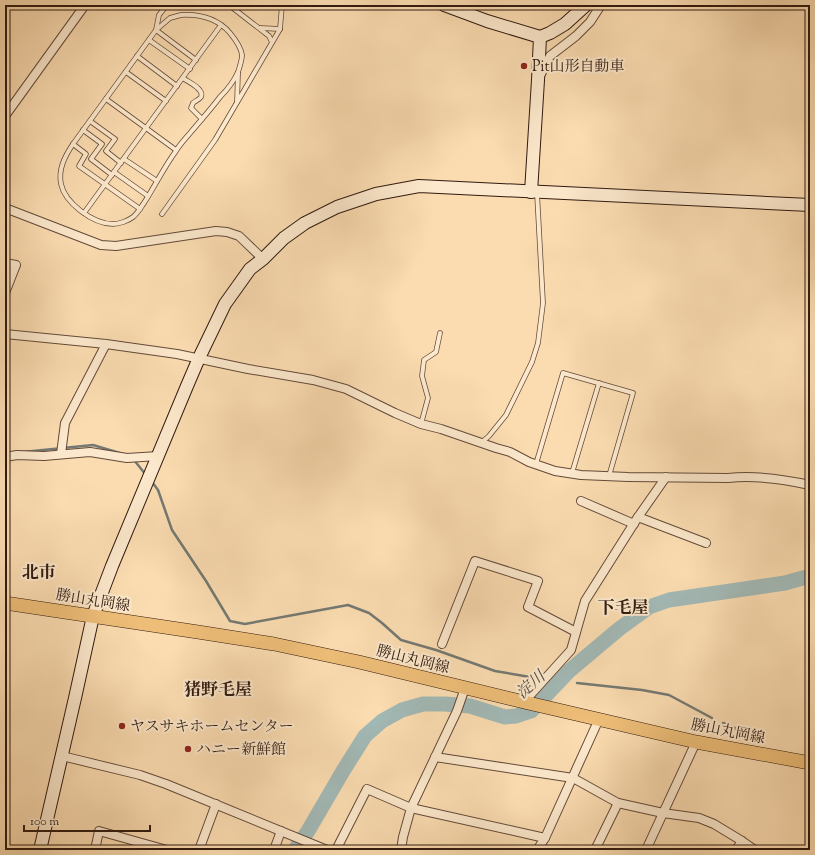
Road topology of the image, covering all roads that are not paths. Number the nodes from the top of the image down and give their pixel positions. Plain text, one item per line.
1 (85, 5) edge
2 (167, 5) edge
3 (229, 5) edge
4 (282, 5) edge
5 (444, 5) edge
6 (586, 5) edge
7 (601, 5) edge
8 (221, 25) junction
9 (260, 28) junction
10 (280, 29) junction
11 (156, 30) junction
12 (540, 37) junction
13 (149, 40) junction
14 (272, 42) junction
15 (137, 56) junction
16 (196, 60) junction
17 (190, 69) junction
18 (126, 72) junction
19 (238, 72) junction
20 (183, 78) junction
21 (538, 80) junction
22 (177, 86) junction
23 (106, 99) junction
24 (166, 102) junction
25 (236, 104) junction
26 (5, 116) edge
27 (202, 119) junction
28 (90, 121) junction
29 (146, 128) junction
30 (83, 130) junction
31 (73, 144) junction
32 (176, 150) junction
33 (122, 161) junction
34 (113, 174) junction
35 (157, 182) junction
36 (105, 184) junction
37 (534, 192) junction
38 (148, 196) junction
39 (810, 205) edge
40 (5, 208) edge
41 (140, 209) junction
42 (84, 213) junction
43 (162, 214) dead end
44 (263, 259) junction
45 (5, 262) edge
46 (5, 293) edge
47 (440, 333) dead end
48 (5, 334) edge
49 (106, 344) junction
50 (199, 358) junction
51 (599, 383) junction
52 (421, 424) junction
53 (481, 443) junction
54 (61, 454) junction
55 (158, 456) junction
56 (5, 457) edge
57 (536, 464) junction
58 (572, 474) junction
59 (609, 476) junction
60 (666, 477) junction
61 (810, 485) edge
62 (581, 501) dead end
63 (638, 517) junction
64 (634, 524) junction
65 (706, 543) dead end
66 (5, 603) edge
67 (93, 616) junction
68 (576, 632) junction
69 (442, 644) dead end
70 (464, 691) junction
71 (526, 703) junction
72 (599, 719) junction
73 (696, 742) junction
74 (62, 756) junction
75 (435, 757) junction
76 (810, 763) edge
77 (573, 778) junction
78 (618, 803) junction
79 (216, 804) junction
80 (411, 808) junction
81 (663, 813) junction
82 (281, 831) junction
83 (545, 838) junction
84 (742, 841) junction
85 (40, 850) edge
86 (95, 850) edge
87 (167, 850) edge
88 (199, 850) edge
89 (274, 850) edge
90 (327, 850) edge
91 (336, 850) edge
92 (401, 850) edge
93 (537, 850) edge
94 (595, 850) edge
95 (646, 850) edge
96 (736, 850) edge
97 (755, 850) edge

1 - 26 street
2 - 11 lane
3 - 9 lane
4 - 10 lane
5 - 12 street
6 - 12 street
7 - 21 street
8 - 11 lane
8 - 16 lane
8 - 19 lane
9 - 10 lane
9 - 14 lane
10 - 14 lane
11 - 13 lane
11 - 16 lane
12 - 21 street
13 - 15 lane
13 - 17 lane
14 - 25 lane
15 - 18 lane
15 - 22 lane
16 - 17 lane
17 - 20 lane
18 - 23 lane
18 - 24 lane
19 - 25 lane
19 - 27 lane
20 - 22 lane
20 - 27 lane
21 - 37 street
22 - 24 lane
23 - 28 lane
23 - 29 lane
24 - 29 lane
25 - 43 lane
27 - 32 lane
28 - 30 lane
28 - 33 lane
29 - 32 lane
29 - 33 lane
30 - 31 lane
30 - 34 lane
31 - 36 lane
31 - 42 lane
32 - 35 lane
33 - 34 lane
33 - 35 lane
34 - 36 lane
34 - 38 lane
35 - 38 lane
36 - 41 lane
36 - 42 lane
37 - 39 street
37 - 44 street
37 - 53 lane
38 - 41 lane
40 - 44 street
41 - 42 lane
44 - 50 street
45 - 46 street
47 - 52 lane
48 - 49 street
49 - 50 street
49 - 54 street
50 - 52 street
50 - 55 street
51 - 57 lane
51 - 58 lane
51 - 59 lane
52 - 53 street
53 - 57 street
54 - 55 street
54 - 56 street
55 - 67 street
57 - 58 street
58 - 59 street
59 - 60 street
60 - 61 street
60 - 63 street
62 - 64 street
63 - 64 street
63 - 65 street
64 - 68 street
66 - 67 main road, 勝山丸岡線
67 - 70 main road, 勝山丸岡線
67 - 74 street
68 - 69 street
68 - 71 street
70 - 71 main road, 勝山丸岡線
70 - 75 street
71 - 72 main road, 勝山丸岡線
72 - 73 main road, 勝山丸岡線
72 - 77 street
73 - 76 main road, 勝山丸岡線
73 - 81 street
74 - 79 street
74 - 85 street
75 - 77 street
75 - 80 street
77 - 78 street
77 - 83 street
78 - 81 street
78 - 94 street
79 - 82 street
79 - 88 street
80 - 83 street
80 - 91 street
80 - 92 street
81 - 84 street
81 - 95 street
82 - 89 street
82 - 90 street
83 - 93 street
84 - 96 street
84 - 97 street
86 - 87 street

